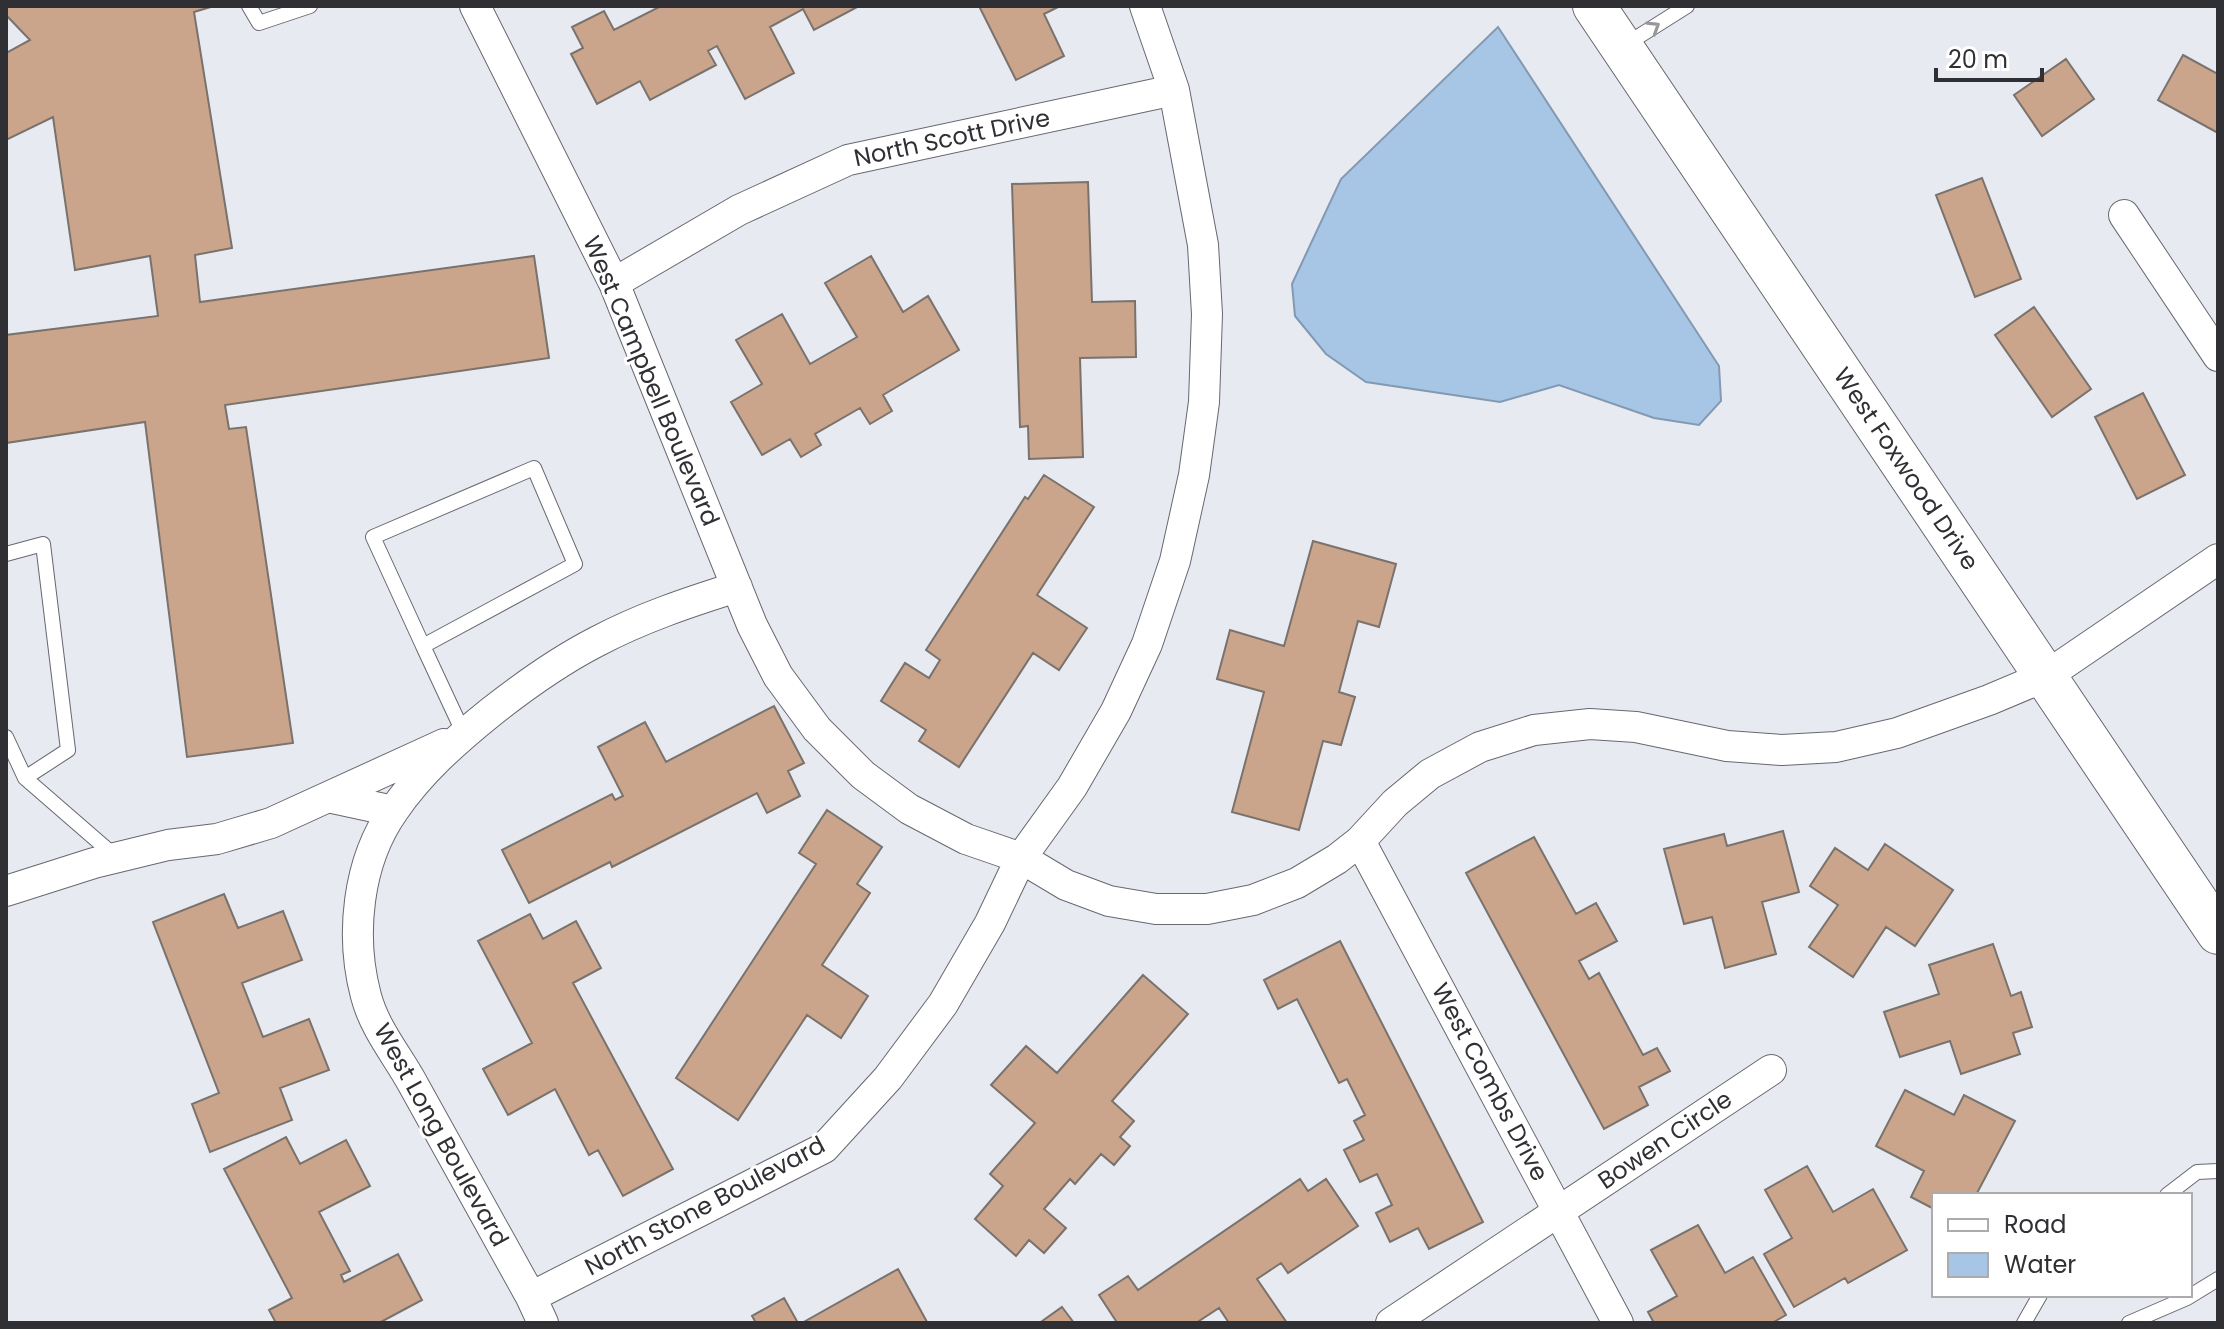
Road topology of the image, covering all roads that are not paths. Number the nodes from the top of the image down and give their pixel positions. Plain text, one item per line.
1 (249, 6) edge
2 (310, 6) edge
3 (475, 6) edge
4 (1145, 6) edge
5 (1594, 6) edge
6 (1687, 6) edge
7 (1621, 48) junction
8 (1174, 90) junction
9 (2124, 215) dead end
10 (614, 283) junction
11 (2218, 356) edge
12 (6, 554) edge
13 (2218, 559) edge
14 (737, 587) junction
15 (423, 646) junction
16 (2046, 676) junction
17 (464, 734) junction
18 (6, 737) edge
19 (25, 778) junction
20 (328, 797) junction
21 (393, 811) junction
22 (1360, 841) junction
23 (116, 858) junction
24 (1021, 858) junction
25 (6, 891) edge
26 (2218, 933) edge
27 (1771, 1070) dead end
28 (2218, 1171) edge
29 (2170, 1193) edge
30 (1560, 1211) junction
31 (2218, 1279) edge
32 (2192, 1295) edge
33 (2039, 1297) edge
34 (2189, 1297) edge
35 (537, 1310) edge
36 (1391, 1323) edge
37 (1618, 1323) edge
38 (2024, 1323) edge
39 (2129, 1323) edge

1 - 2 lane
3 - 10 street, West Campbell Boulevard
4 - 8 street, North Stone Boulevard
5 - 7 main road, West Foxwood Drive
7 -> 6 lane
7 - 16 main road, West Foxwood Drive
8 - 10 street, North Scott Drive
8 - 24 street, North Stone Boulevard
9 - 11 street
10 - 14 street, West Campbell Boulevard
12 - 19 lane
13 - 16 street, West Campbell Boulevard
14 - 17 street
14 - 24 street, West Campbell Boulevard
15 - 15 lane
15 - 17 lane
16 - 22 street, West Campbell Boulevard
16 - 26 main road, West Foxwood Drive
17 - 20 street
17 - 21 street, West Long Boulevard
18 - 19 lane
19 - 23 lane
20 - 21 street
20 - 23 street
21 - 35 street, West Long Boulevard
22 - 24 street, West Campbell Boulevard
22 - 30 street, West Combs Drive
23 - 25 street
24 - 35 street, North Stone Boulevard
27 - 30 street, Bowen Circle
28 - 29 lane
30 - 36 street, Bowen Circle
30 - 37 street, West Combs Drive
31 - 32 lane
33 - 38 lane
34 - 39 lane

